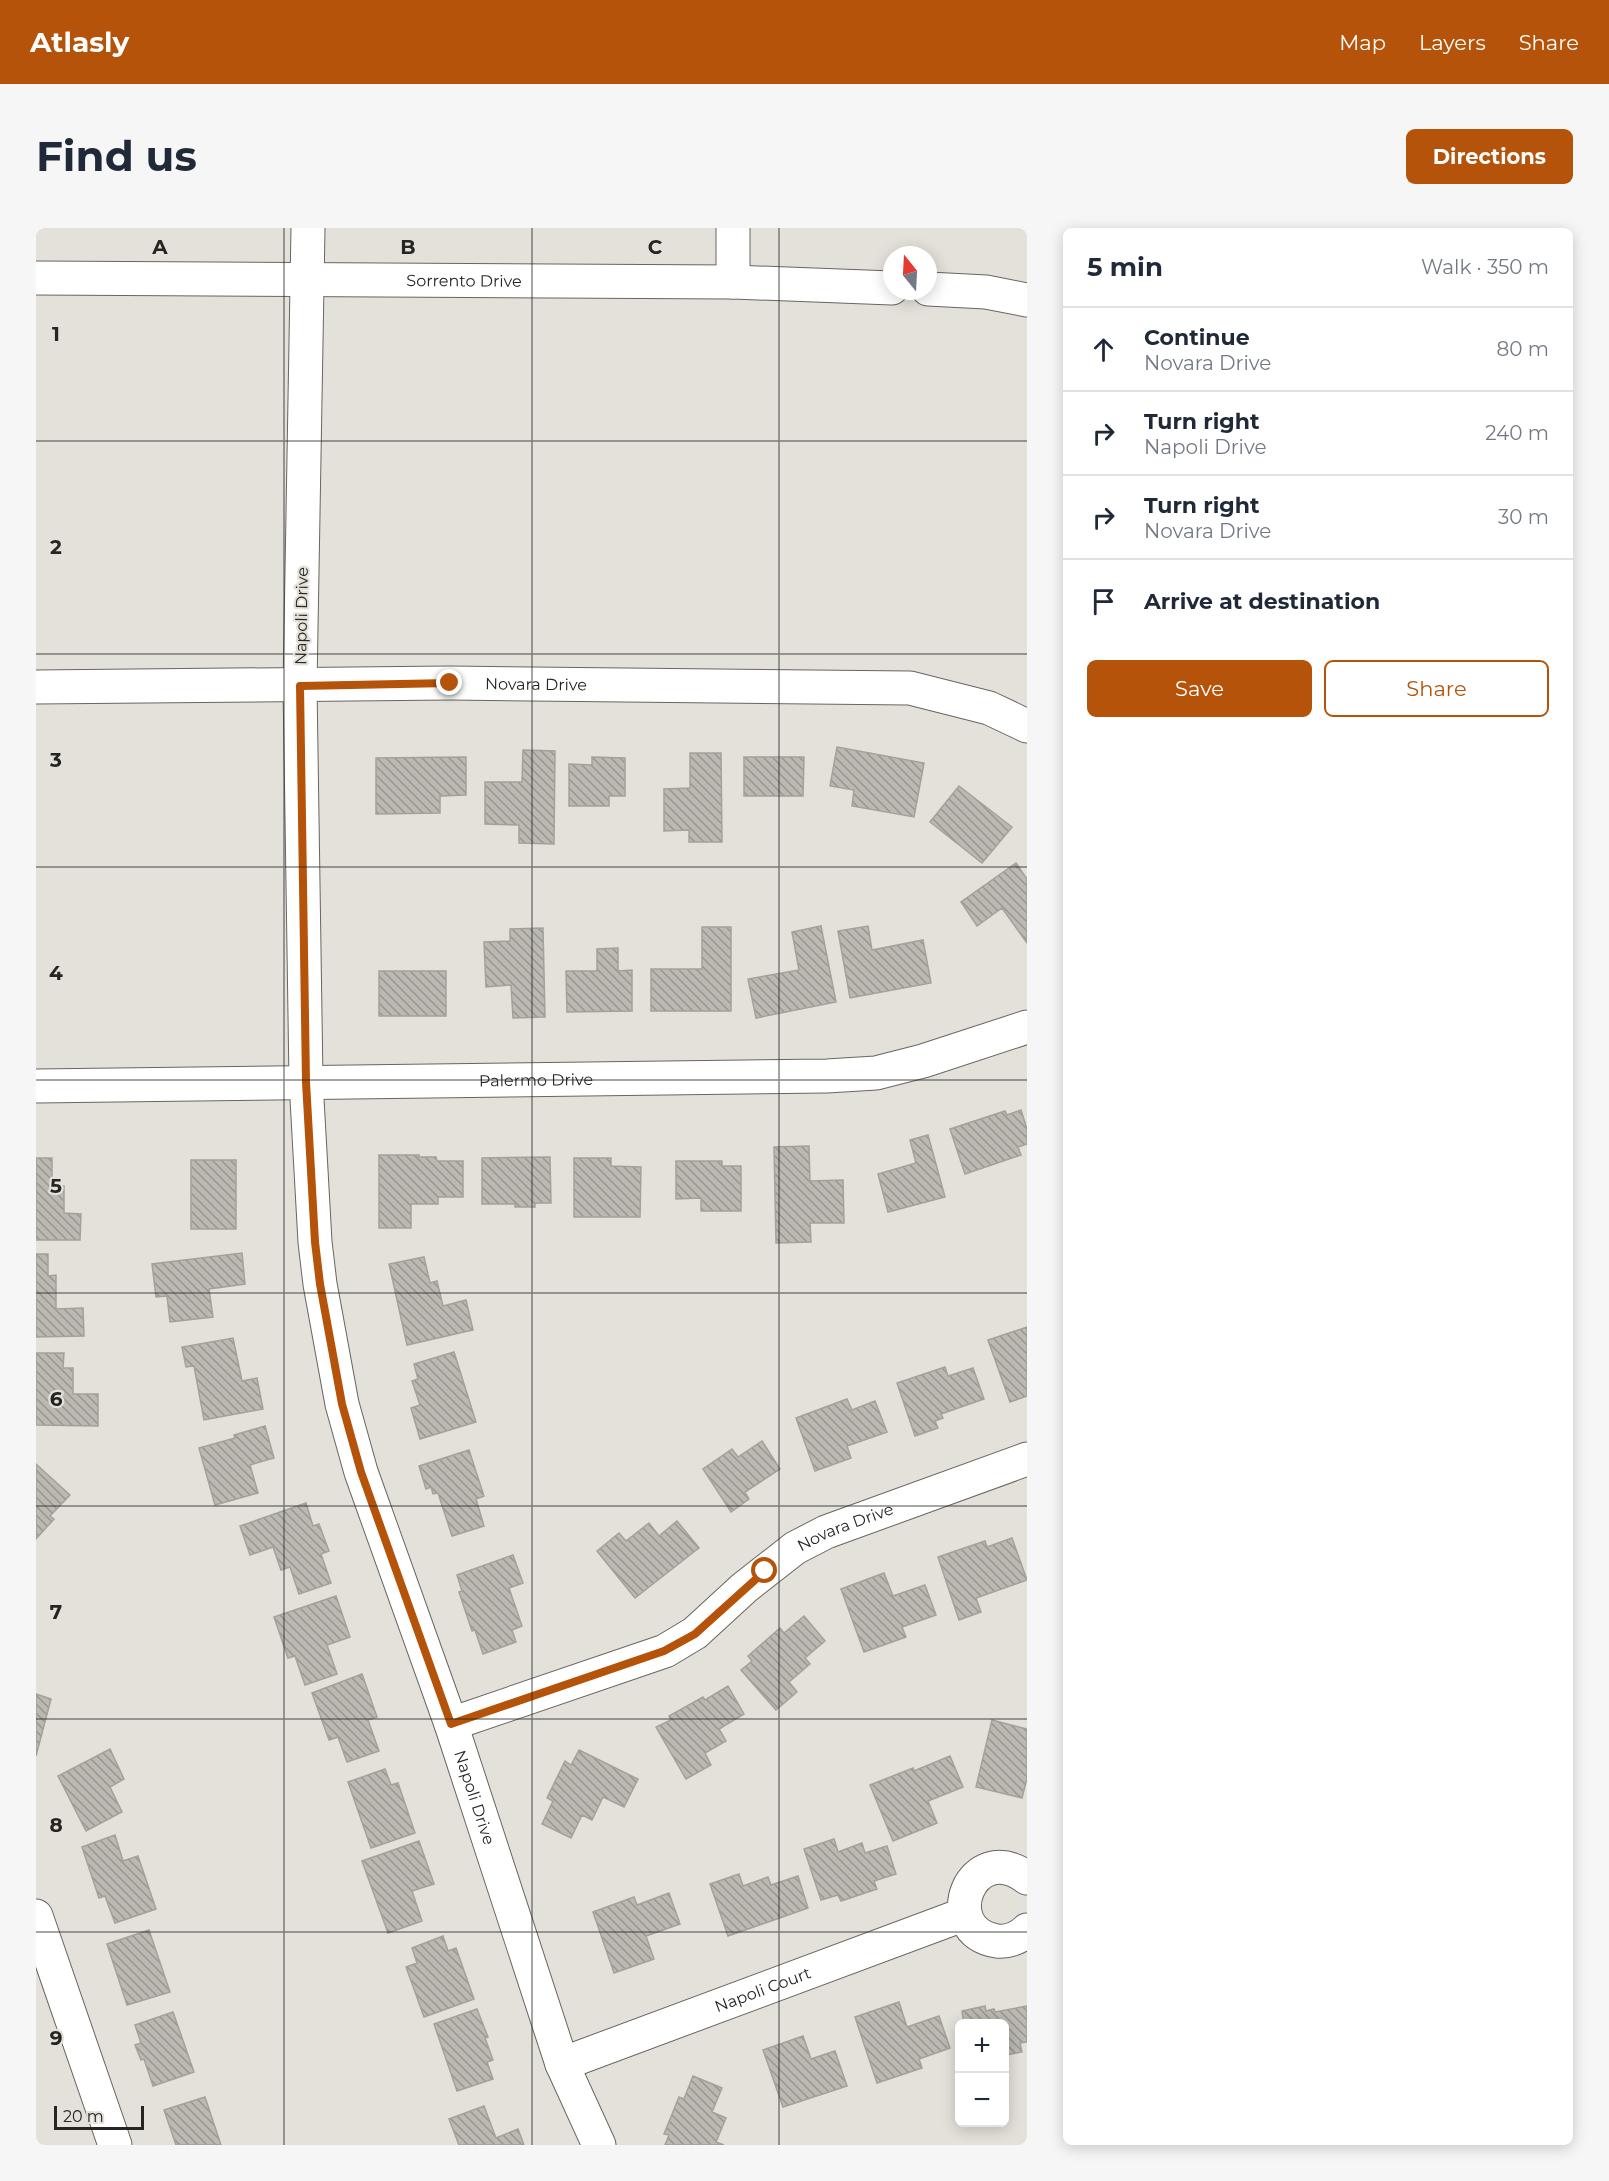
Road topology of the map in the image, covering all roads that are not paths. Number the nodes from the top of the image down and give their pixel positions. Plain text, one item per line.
1 (308, 228) edge
2 (732, 228) edge
3 (36, 278) edge
4 (307, 279) junction
5 (733, 282) junction
6 (883, 288) edge
7 (937, 289) edge
8 (1027, 300) edge
9 (300, 686) junction
10 (36, 687) edge
11 (1027, 726) edge
12 (1027, 1027) edge
13 (306, 1082) junction
14 (36, 1086) edge
15 (1027, 1460) edge
16 (451, 1724) junction
17 (1027, 1878) edge
18 (965, 1914) junction
19 (36, 1916) edge
20 (1027, 1930) edge
21 (561, 2064) junction
22 (115, 2145) edge
23 (599, 2145) edge

1 - 4 street, Napoli Drive
2 - 5 street
3 - 4 street, Sorrento Drive
4 - 5 street, Sorrento Drive
4 - 9 street, Napoli Drive
5 - 6 street, Sorrento Drive
7 - 8 street
9 - 10 street, Novara Drive
9 - 11 street, Novara Drive
9 - 13 street, Napoli Drive
12 - 13 street, Palermo Drive
13 - 14 street, Palermo Drive
13 - 16 street, Napoli Drive
15 - 16 street, Novara Drive
16 - 21 street, Napoli Drive
17 - 18 street
18 - 20 street
18 - 21 street, Napoli Court
19 - 22 street
21 - 23 street, Napoli Drive

